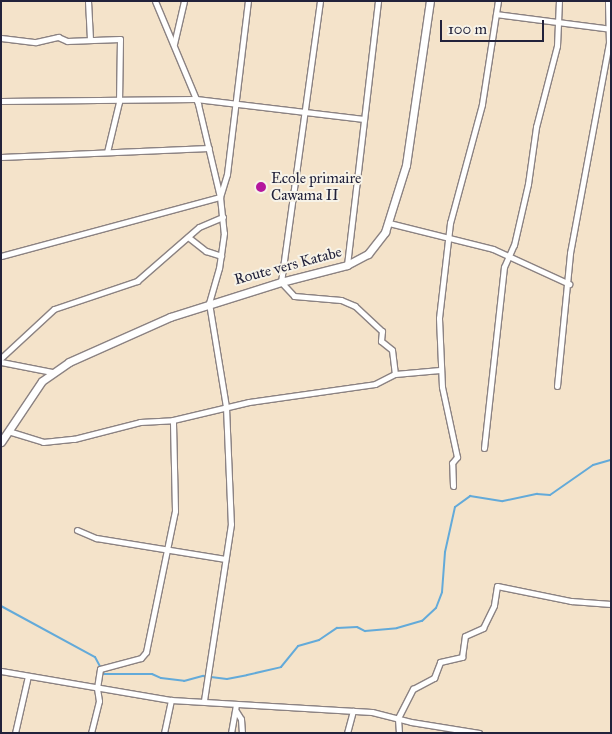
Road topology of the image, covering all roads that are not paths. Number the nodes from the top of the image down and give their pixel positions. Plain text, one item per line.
1 (88, 1) edge
2 (155, 1) edge
3 (184, 1) edge
4 (248, 1) edge
5 (320, 1) edge
6 (378, 1) edge
7 (430, 1) edge
8 (498, 1) edge
9 (559, 1) edge
10 (608, 1) edge
11 (496, 14) junction
12 (557, 23) junction
13 (610, 29) edge
14 (1, 38) edge
15 (90, 38) junction
16 (174, 44) junction
17 (196, 99) junction
18 (1, 101) edge
19 (119, 102) junction
20 (235, 104) junction
21 (305, 111) junction
22 (364, 119) junction
23 (209, 148) junction
24 (107, 152) junction
25 (1, 156) edge
26 (220, 197) junction
27 (223, 217) junction
28 (389, 223) junction
29 (188, 237) junction
30 (450, 238) junction
31 (1, 256) edge
32 (221, 256) junction
33 (508, 256) junction
34 (347, 266) junction
35 (281, 282) junction
36 (569, 284) junction
37 (209, 303) junction
38 (1, 360) edge
39 (440, 370) junction
40 (52, 372) junction
41 (395, 374) junction
42 (557, 386) dead end
43 (226, 407) junction
44 (173, 420) junction
45 (8, 431) junction
46 (1, 442) edge
47 (484, 448) dead end
48 (454, 486) dead end
49 (77, 530) dead end
50 (165, 551) junction
51 (225, 559) junction
52 (611, 604) edge
53 (1, 671) edge
54 (28, 676) junction
55 (97, 688) junction
56 (170, 700) junction
57 (204, 701) junction
58 (236, 708) junction
59 (353, 711) junction
60 (398, 718) junction
61 (15, 733) edge
62 (90, 733) edge
63 (164, 733) edge
64 (231, 733) edge
65 (242, 733) edge
66 (347, 733) edge
67 (399, 733) edge
68 (480, 733) edge

1 - 15 street
2 - 16 street
3 - 16 street
4 - 20 street
5 - 21 street
6 - 22 street
7 - 28 street, Route vers Katabe
8 - 11 street
9 - 12 street
10 - 13 street
11 - 12 street
11 - 30 street
12 - 13 street
12 - 33 street
13 - 36 street
14 - 15 street
15 - 19 street
16 - 17 street
17 - 19 street
17 - 20 street
17 - 23 street
18 - 19 street
19 - 24 street
20 - 21 street
20 - 26 street
21 - 22 street
21 - 35 street
22 - 34 street
23 - 24 street
23 - 26 street
24 - 25 street
26 - 27 street
26 - 31 street
27 - 29 street
27 - 32 street
28 - 30 street
28 - 34 street, Route vers Katabe
29 - 32 street
29 - 38 street
30 - 33 street
30 - 39 street
32 - 37 street
33 - 36 street
33 - 47 street
34 - 35 street, Route vers Katabe
35 - 37 street, Route vers Katabe
35 - 41 street
36 - 42 street
37 - 40 street, Route vers Katabe
37 - 43 street
38 - 40 street
39 - 41 street
39 - 48 street
40 - 45 street, Route vers Katabe
41 - 43 street
43 - 44 street
43 - 51 street
44 - 45 street
44 - 50 street
45 - 46 street, Route vers Katabe
49 - 50 street
50 - 51 street
50 - 55 street
51 - 57 street
52 - 60 street
53 - 54 street
54 - 55 street
54 - 61 street
55 - 56 street
55 - 62 street
56 - 57 street
56 - 63 street
57 - 58 street
58 - 59 street
58 - 64 street
58 - 65 street
59 - 60 street
59 - 66 street
60 - 67 street
60 - 68 street

